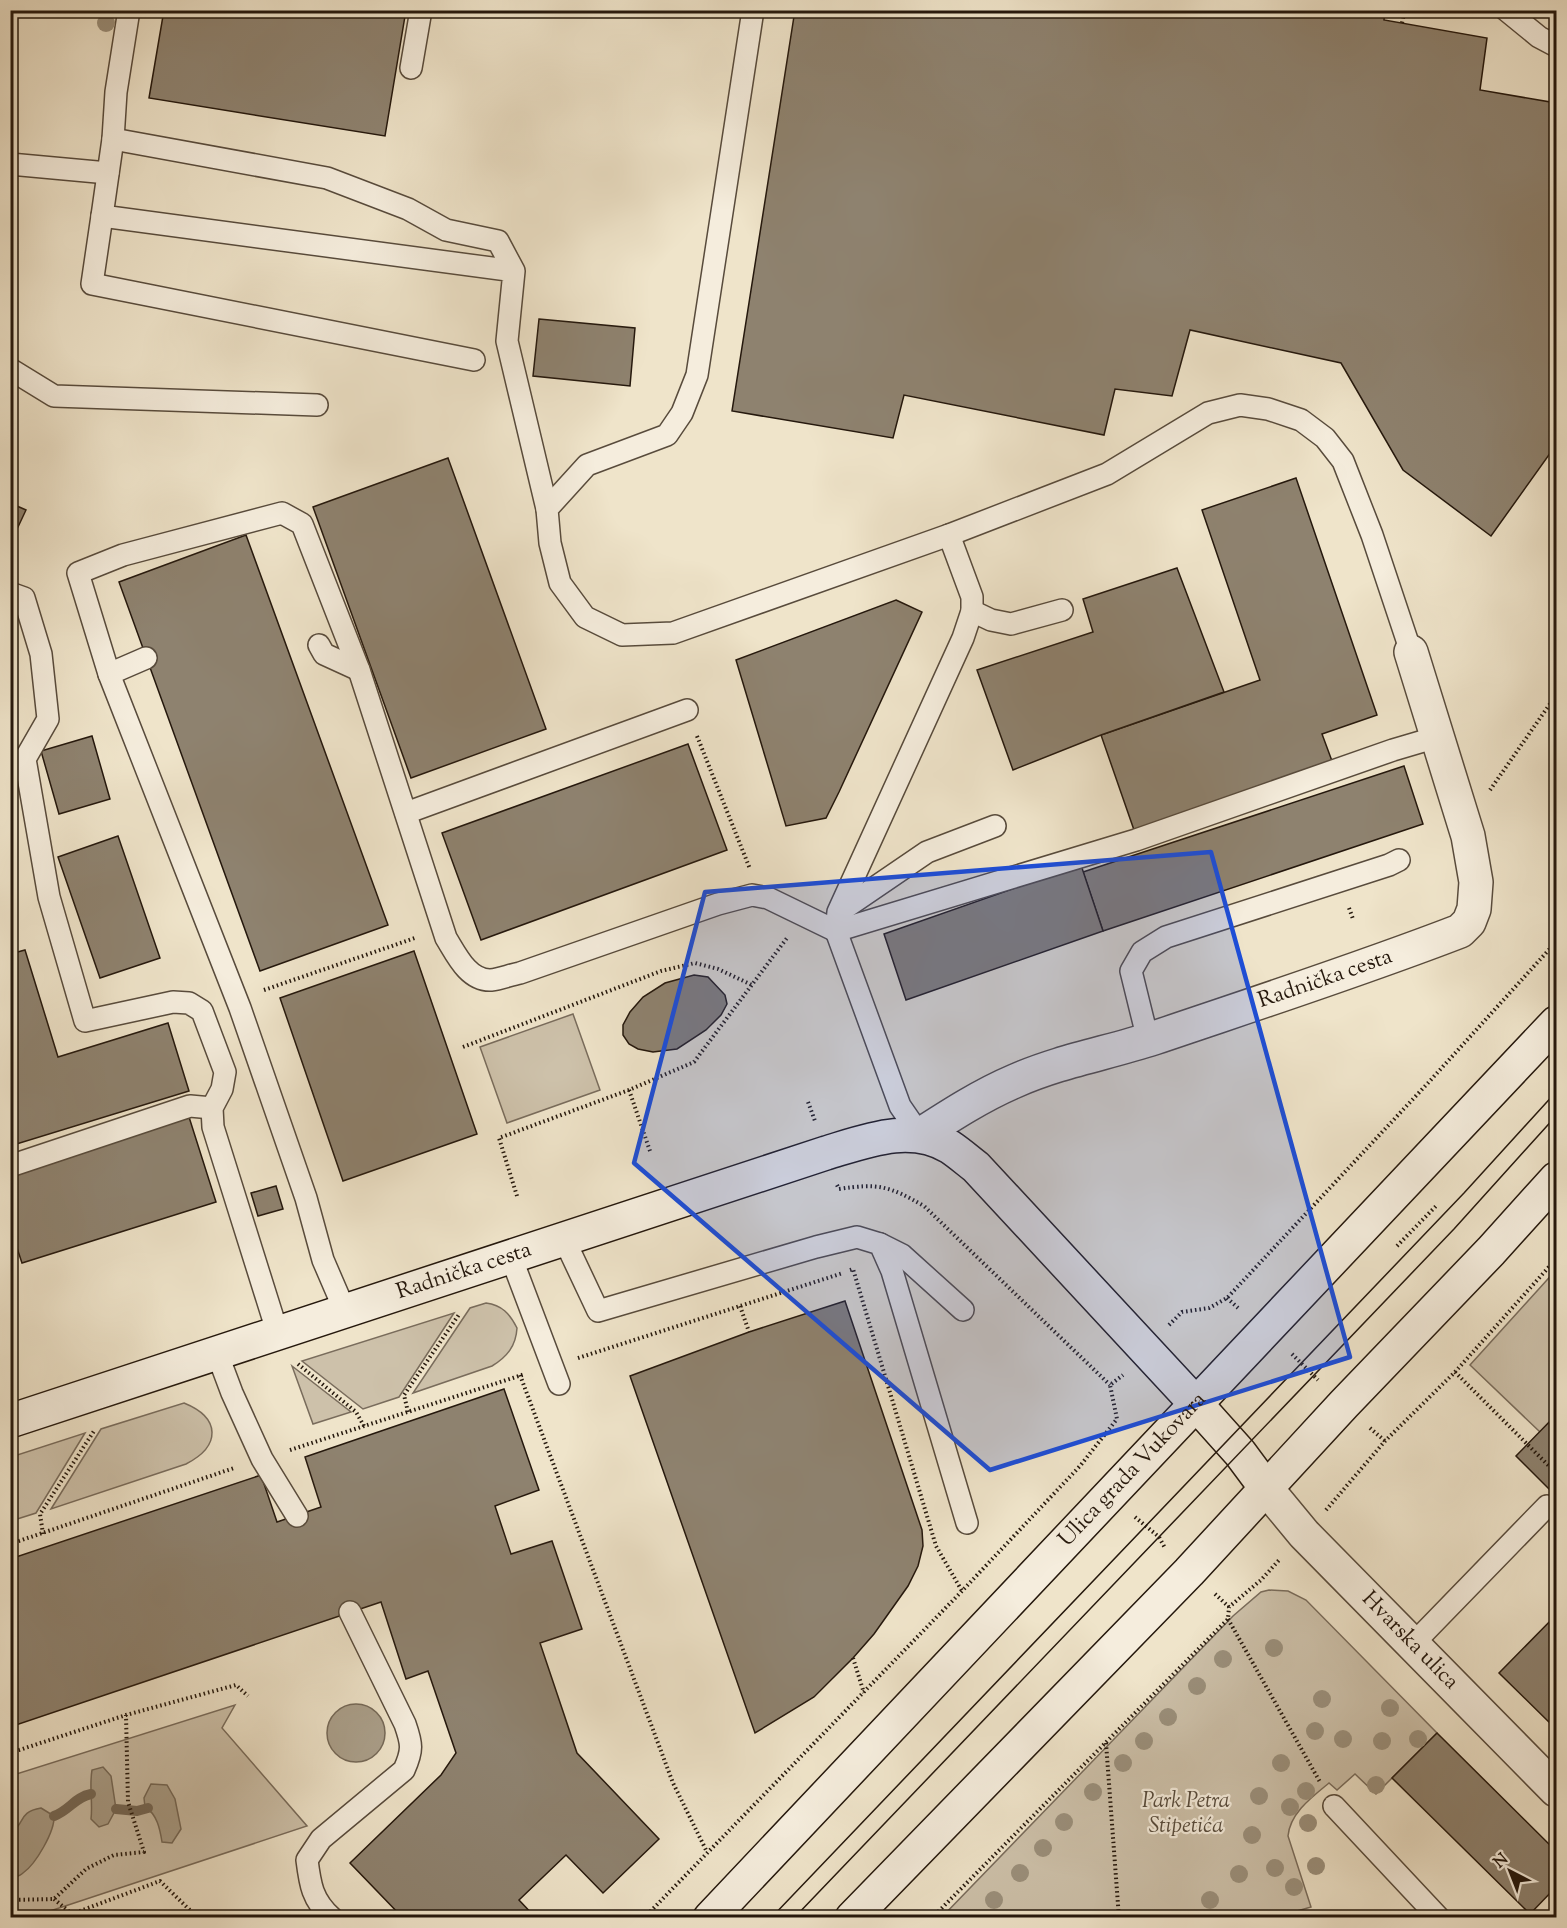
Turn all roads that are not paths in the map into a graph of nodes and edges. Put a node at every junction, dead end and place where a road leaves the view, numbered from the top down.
1 (129, 10) edge
2 (421, 10) edge
3 (753, 10) edge
4 (1506, 10) edge
5 (1557, 46) edge
6 (411, 68) dead end
7 (113, 139) junction
8 (10, 164) edge
9 (108, 173) junction
10 (102, 216) junction
11 (514, 271) junction
12 (474, 360) dead end
13 (10, 369) edge
14 (317, 405) dead end
15 (547, 509) junction
16 (949, 535) junction
17 (10, 593) edge
18 (1062, 610) dead end
19 (972, 611) junction
20 (319, 645) dead end
21 (1411, 652) joint
22 (146, 658) dead end
23 (359, 670) junction
24 (109, 674) junction
25 (687, 710) road end
26 (1437, 737) junction
27 (25, 759) junction
28 (10, 778) edge
29 (406, 813) junction
30 (994, 826) dead end
31 (1399, 860) dead end
32 (837, 921) junction
33 (1557, 1023) edge
34 (1148, 1040) junction
35 (212, 1108) junction
36 (920, 1135) junction
37 (10, 1166) edge
38 (1557, 1179) edge
39 (564, 1239) junction
40 (880, 1244) junction
41 (511, 1257) junction
42 (345, 1311) junction
43 (963, 1311) dead end
44 (278, 1334) junction
45 (217, 1353) junction
46 (556, 1375) road end
47 (1197, 1405) junction
48 (10, 1421) edge
49 (1266, 1488) junction
50 (1547, 1506) dead end
51 (297, 1516) dead end
52 (967, 1523) dead end
53 (350, 1612) dead end
54 (1413, 1644) junction
55 (1557, 1790) edge
56 (1334, 1806) road end
57 (332, 1917) edge
58 (710, 1917) edge
59 (852, 1917) edge
60 (1438, 1917) edge

1 - 7 lane
2 - 6 lane
3 - 15 lane
4 - 5 lane
7 - 9 lane
7 - 11 lane
8 - 9 lane
9 - 10 lane
10 - 11 lane
10 - 12 lane
11 - 15 lane
13 - 14 lane
15 - 16 lane
16 - 19 lane
16 - 21 lane
17 - 27 lane
18 - 19 lane
19 - 32 lane
20 - 23 lane
21 - 26 street, Radnička cesta
22 - 24 lane
23 - 24 lane
23 - 29 lane
24 - 42 lane
25 - 29 lane
26 - 32 lane
26 - 34 street, Radnička cesta
27 - 28 lane
27 - 35 lane
29 - 32 lane
30 - 32 lane
31 - 34 lane
32 - 36 lane
33 - 47 street, Ulica grada Vukovara
34 - 36 street, Radnička cesta
35 - 37 lane
35 - 44 lane
36 - 39 street, Radnička cesta
36 - 47 street, Radnička cesta
38 - 49 street
39 - 40 lane
39 - 41 street, Radnička cesta
40 - 43 lane
40 - 52 lane
41 - 42 street, Radnička cesta
41 - 46 lane
42 - 44 street, Radnička cesta
44 - 45 street, Radnička cesta
45 - 48 street, Radnička cesta
45 - 51 lane
47 - 49 street, Radnička cesta
47 - 58 street, Ulica grada Vukovara
49 - 54 street, Hvarska ulica
49 - 59 street
50 - 54 lane
53 - 57 lane
54 - 55 street, Hvarska ulica
56 - 60 lane

